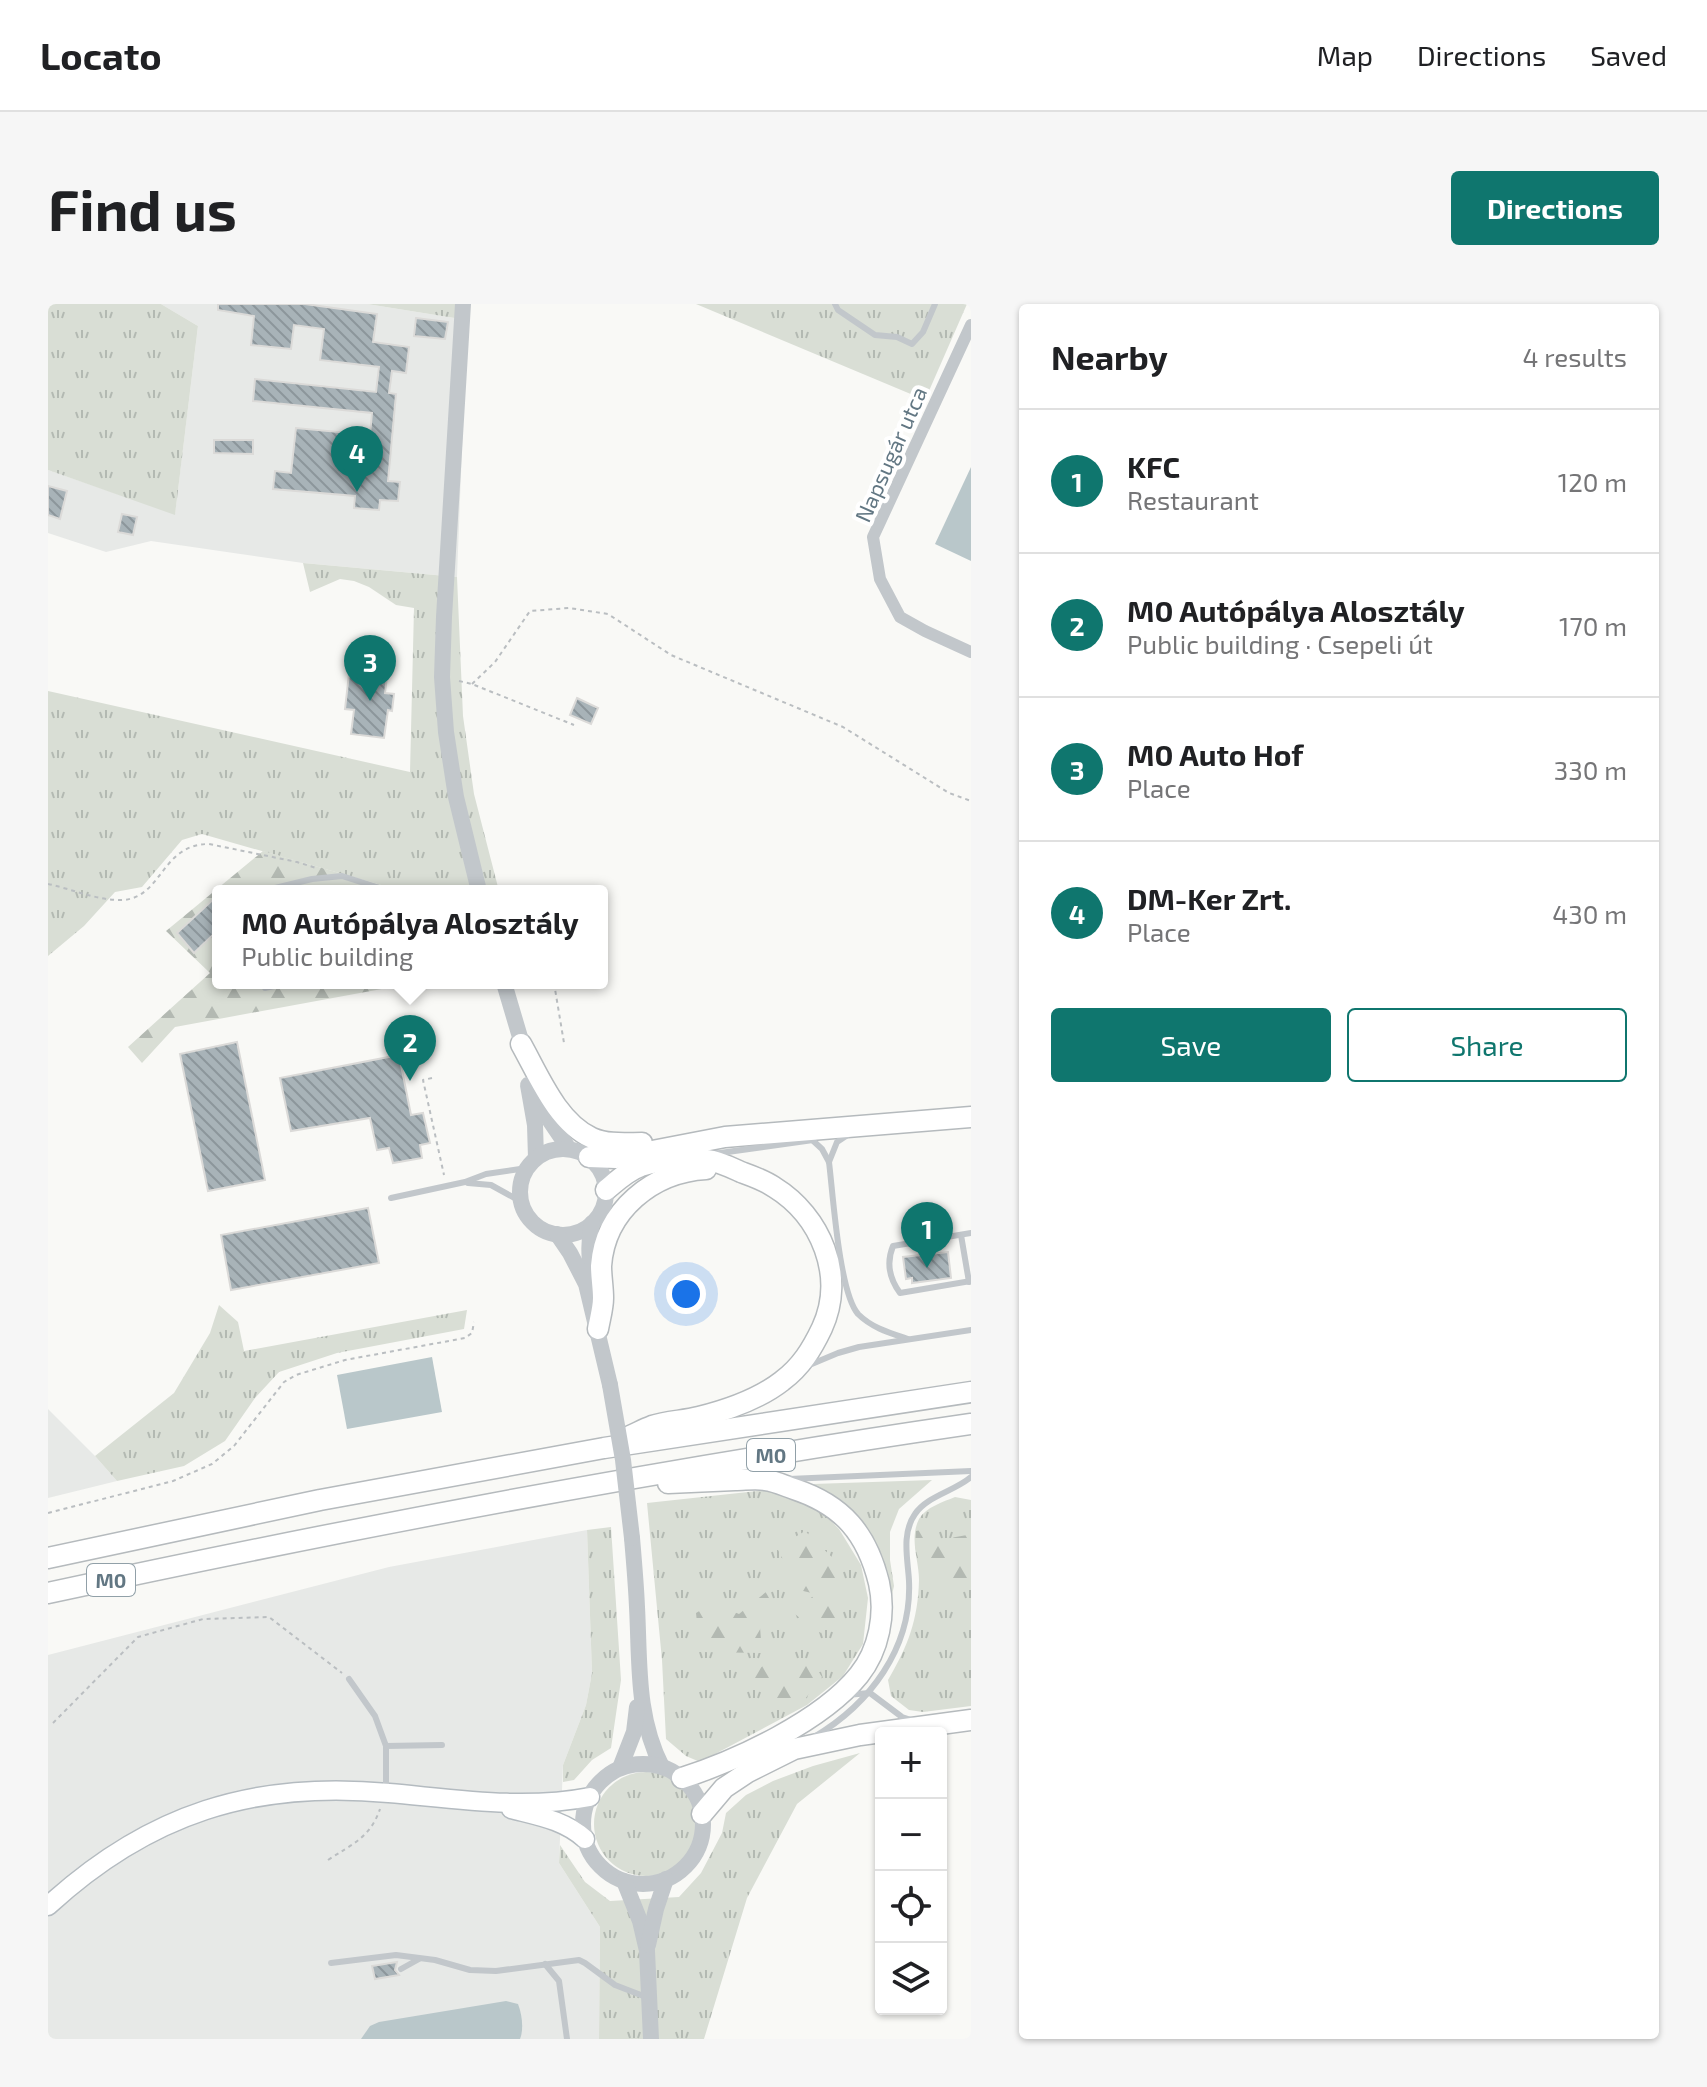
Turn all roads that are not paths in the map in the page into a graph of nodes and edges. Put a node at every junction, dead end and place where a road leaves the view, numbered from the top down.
1 (463, 304) edge
2 (835, 304) edge
3 (935, 304) edge
4 (971, 325) edge
5 (971, 652) edge
6 (477, 884) edge
7 (288, 885) edge
8 (370, 885) edge
9 (506, 989) edge
10 (521, 1044) junction
11 (971, 1117) edge
12 (920, 1121) junction
13 (787, 1131) junction
14 (851, 1133) junction
15 (814, 1140) junction
16 (569, 1149) junction
17 (688, 1151) junction
18 (589, 1157) junction
19 (829, 1162) junction
20 (531, 1163) junction
21 (737, 1170) junction
22 (465, 1182) junction
23 (606, 1190) junction
24 (391, 1198) dead end
25 (520, 1201) junction
26 (592, 1223) junction
27 (971, 1233) edge
28 (557, 1234) junction
29 (961, 1235) junction
30 (970, 1282) edge
31 (598, 1329) junction
32 (971, 1330) edge
33 (908, 1339) junction
34 (793, 1372) junction
35 (971, 1392) edge
36 (971, 1424) edge
37 (604, 1448) junction
38 (971, 1471) edge
39 (971, 1477) edge
40 (766, 1480) junction
41 (572, 1488) junction
42 (48, 1558) edge
43 (48, 1593) edge
44 (349, 1679) road end
45 (639, 1685) junction
46 (870, 1693) junction
47 (841, 1694) junction
48 (971, 1720) edge
49 (929, 1725) junction
50 (442, 1745) dead end
51 (386, 1746) junction
52 (794, 1749) junction
53 (662, 1767) junction
54 (620, 1768) junction
55 (682, 1778) junction
56 (385, 1793) junction
57 (590, 1797) junction
58 (485, 1803) junction
59 (702, 1814) junction
60 (585, 1839) junction
61 (666, 1879) junction
62 (624, 1881) junction
63 (48, 1906) edge
64 (647, 1951) junction
65 (420, 1959) junction
66 (331, 1963) dead end
67 (545, 1964) junction
68 (401, 1969) dead end
69 (649, 1998) junction
70 (567, 2039) edge
71 (651, 2039) edge

1 - 6 street
2 - 3 lane
4 - 5 street, Napsugár utca
7 - 8 lane
9 - 10 street
10 - 16 street
10 - 17 highway
10 - 20 street
11 - 12 highway
12 - 13 highway
12 - 14 lane
13 - 15 lane
13 - 17 highway
14 - 15 lane
14 - 19 lane
15 - 17 lane
15 - 19 lane
16 - 18 street
16 - 20 street
17 - 18 highway
17 - 21 highway
17 - 23 highway
18 - 23 street
19 - 33 lane
20 - 22 lane
20 - 25 street
21 - 31 highway
21 - 34 highway
22 - 24 lane
22 - 25 lane
23 - 26 street
25 - 28 street
26 - 28 street
26 - 31 street
27 - 29 lane
28 - 31 street
29 - 30 lane
29 - 30 lane
31 - 45 street, bridge
32 - 33 lane
33 - 34 lane
34 - 37 highway
35 - 37 highway, M0
36 - 41 highway, M0
37 - 42 highway, M0
38 - 40 lane
39 - 46 lane
40 - 41 highway
40 - 47 highway
41 - 43 highway, M0
44 - 51 lane
45 - 53 street
45 - 54 street
46 - 47 lane
46 - 49 lane
46 - 52 lane
47 - 55 highway
48 - 49 highway
49 - 52 highway
50 - 51 lane
51 - 56 lane
52 - 59 highway
53 - 54 street
53 - 55 street
54 - 57 street
55 - 59 street
56 - 58 main road
56 - 63 main road
57 - 58 main road
57 - 60 street
58 - 60 main road
59 - 61 street
60 - 62 street
61 - 62 street
61 - 64 street
62 - 64 street
64 - 69 street
65 - 66 lane
65 - 67 lane
65 - 68 lane
67 - 69 lane
67 - 70 lane
69 - 71 street

